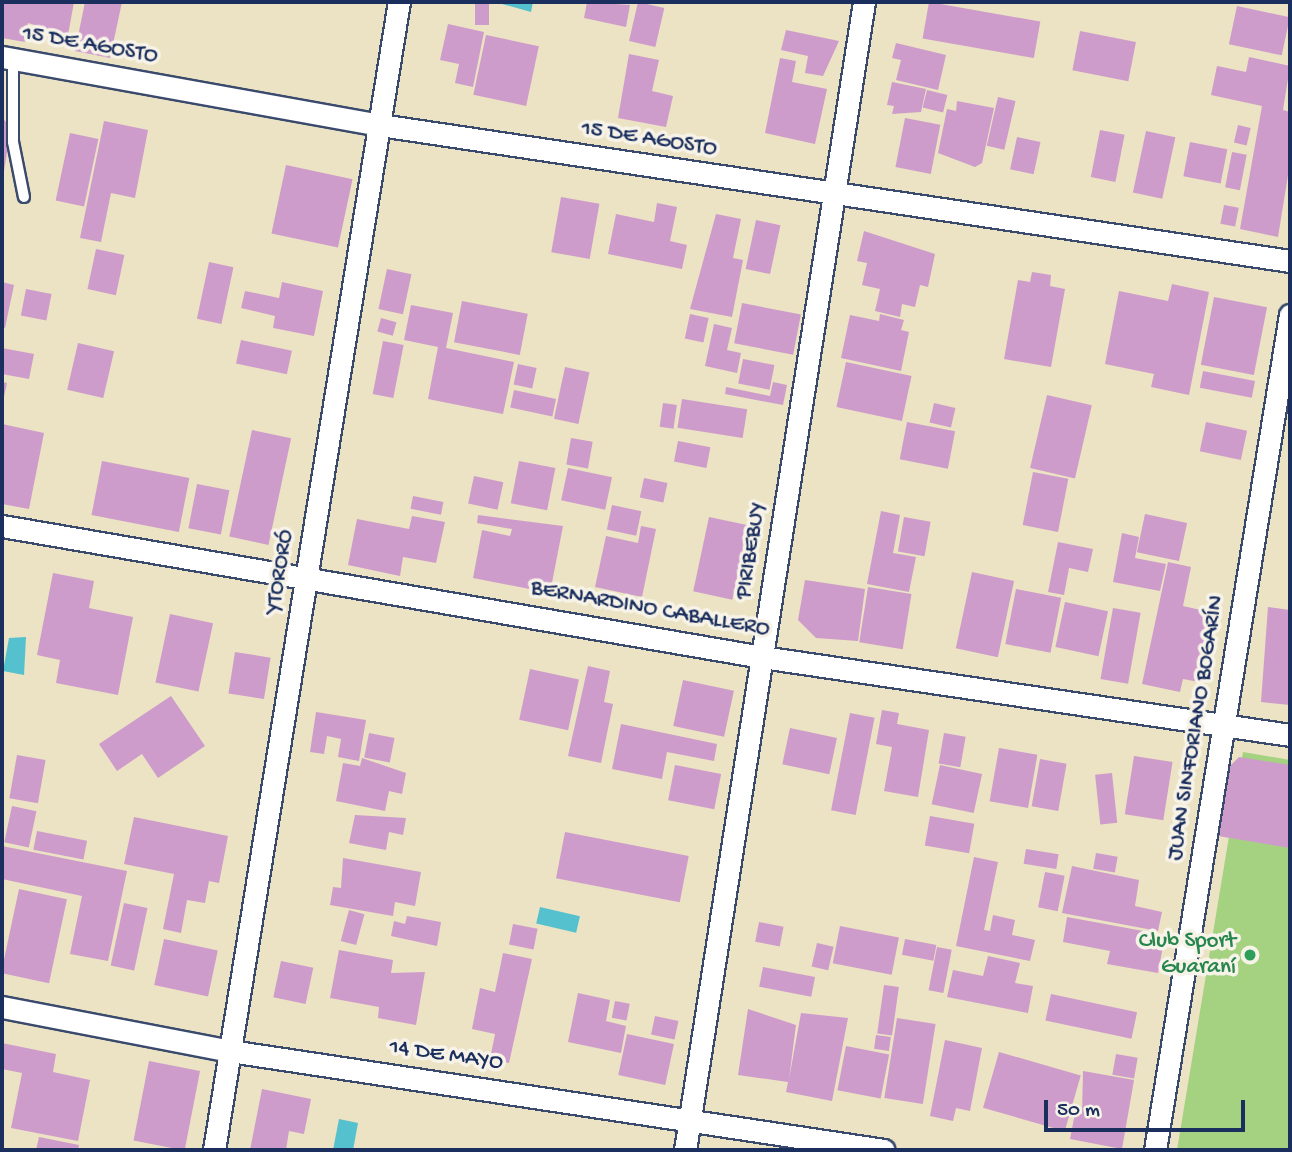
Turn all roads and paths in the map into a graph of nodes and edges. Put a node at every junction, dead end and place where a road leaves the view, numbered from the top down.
1 (399, 2) edge
2 (864, 2) edge
3 (8, 58) edge
4 (380, 125) junction
5 (834, 194) junction
6 (24, 197) dead end
7 (1290, 261) edge
8 (1290, 315) edge
9 (2, 526) edge
10 (307, 577) junction
11 (762, 657) junction
12 (1224, 724) junction
13 (1290, 735) edge
14 (2, 1007) edge
15 (230, 1051) junction
16 (690, 1119) junction
17 (214, 1150) edge
18 (685, 1150) edge
19 (884, 1150) edge
20 (1155, 1150) edge

1 - 4 street, YTORORÓ
2 - 5 street, PIRIBEBUY
3 - 4 street, 15 DE AGOSTO
3 - 6 lane
4 - 5 street, 15 DE AGOSTO
4 - 10 street, YTORORÓ
5 - 7 street, 15 DE AGOSTO
5 - 11 street, PIRIBEBUY
8 - 12 street, JUAN SINFORIANO BOGARÍN
9 - 10 street, BERNARDINO CABALLERO
10 - 11 street, BERNARDINO CABALLERO
10 - 15 street, YTORORÓ
11 - 12 street, BERNARDINO CABALLERO
11 - 16 street, PIRIBEBUY
12 - 13 street, BERNARDINO CABALLERO
12 - 20 street, JUAN SINFORIANO BOGARÍN
14 - 15 street, 14 DE MAYO
15 - 16 street, 14 DE MAYO
15 - 17 street, YTORORÓ
16 - 18 street, PIRIBEBUY
16 - 19 street, 14 DE MAYO

